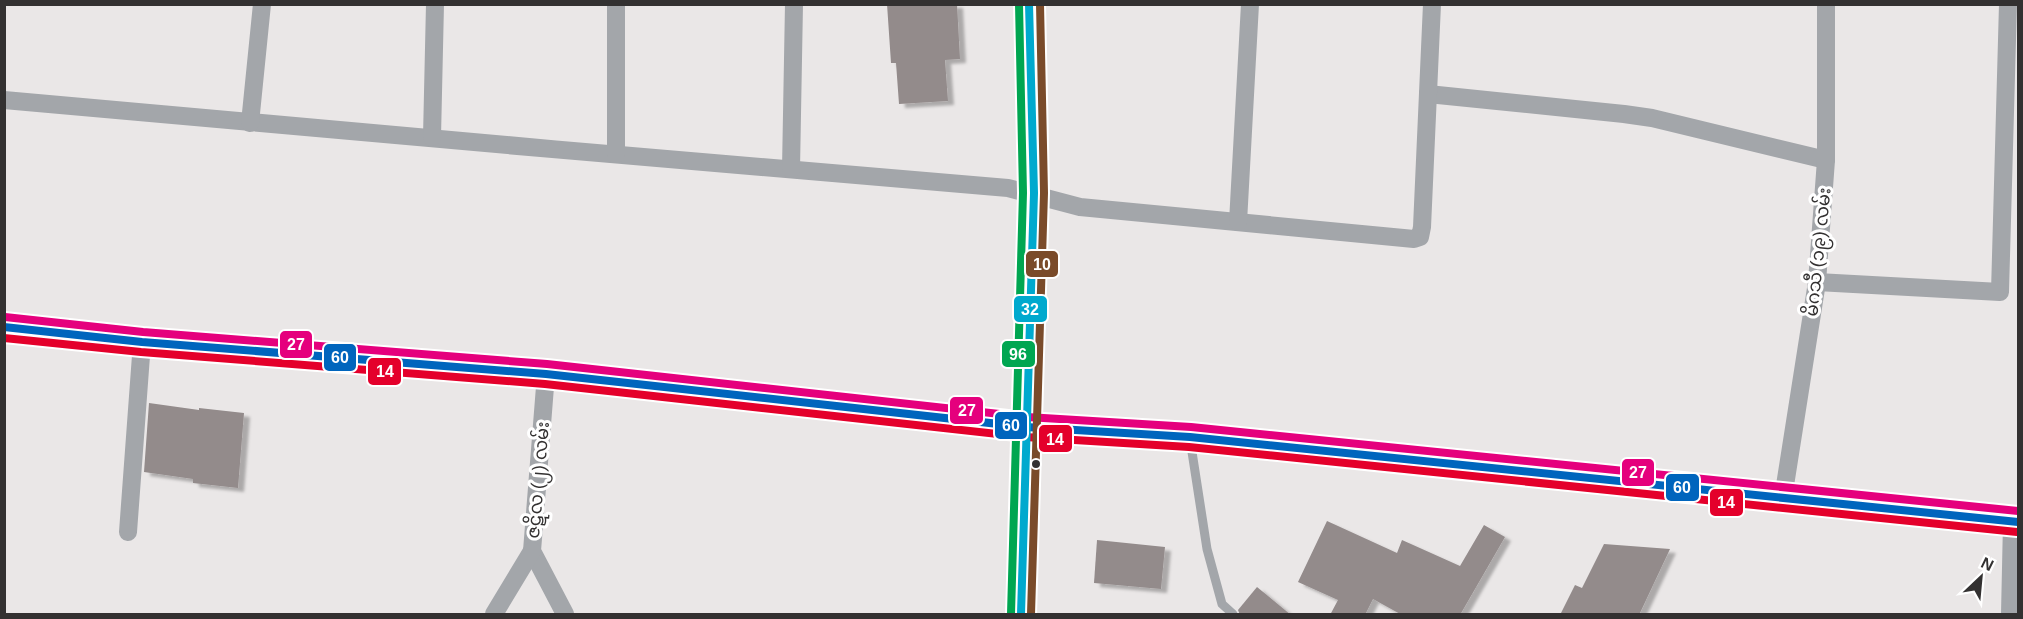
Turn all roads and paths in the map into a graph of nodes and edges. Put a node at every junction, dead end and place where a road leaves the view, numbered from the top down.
1 (262, 4) edge
2 (435, 4) edge
3 (616, 4) edge
4 (794, 4) edge
5 (1029, 4) edge
6 (1250, 4) edge
7 (1432, 4) edge
8 (1826, 4) edge
9 (2006, 8) edge
10 (1428, 94) junction
11 (4, 100) edge
12 (250, 123) junction
13 (432, 137) junction
14 (616, 154) junction
15 (1826, 160) junction
16 (791, 169) junction
17 (1034, 193) junction
18 (1238, 222) junction
19 (1817, 282) junction
20 (4, 327) edge
21 (142, 342) junction
22 (546, 374) junction
23 (1026, 427) junction
24 (1190, 437) junction
25 (1784, 498) junction
26 (2015, 522) edge
27 (128, 532) dead end
28 (532, 552) junction
29 (494, 615) edge
30 (565, 615) edge
31 (1021, 615) edge
32 (1233, 615) edge
33 (2010, 615) edge

1 - 12 street
2 - 13 street
3 - 14 street
4 - 16 street
5 - 17 main road
6 - 18 street
7 - 10 street
8 - 15 street, မိဂသီ (၁၉) လမ်း
9 - 19 street
10 - 15 street
10 - 18 street
11 - 12 street
12 - 13 street
13 - 14 street
14 - 16 street
15 - 19 street, မိဂသီ (၁၉) လမ်း
16 - 17 street
17 - 18 street
17 - 23 main road
19 - 25 street, မိဂသီ (၁၉) လမ်း
20 - 21 main road
21 - 22 main road
21 - 27 street
22 - 23 main road
22 - 28 street, ဇဋိလ (၂) လမ်း
23 - 24 main road
23 - 31 main road
24 - 25 main road
24 - 32 lane
25 - 26 main road
26 - 33 street
28 - 29 street
28 - 30 street, ဇဋိလ (၂) လမ်း

